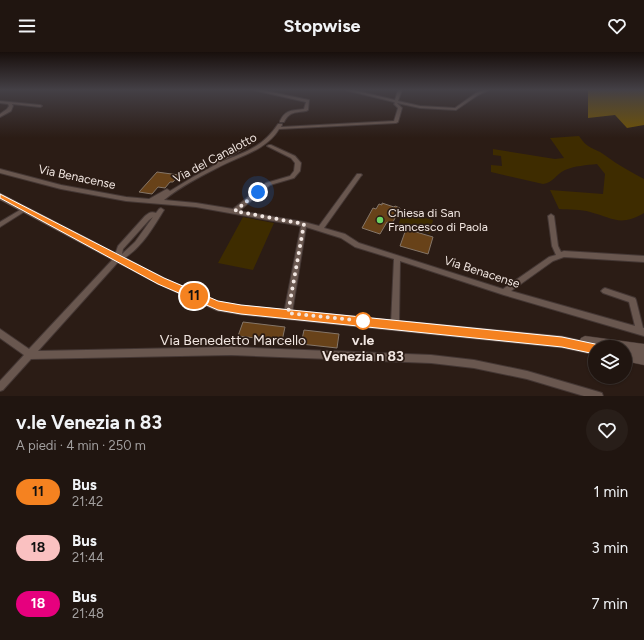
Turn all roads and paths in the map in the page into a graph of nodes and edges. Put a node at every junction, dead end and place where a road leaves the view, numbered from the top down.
1 (10, 106) edge
2 (307, 106) edge
3 (397, 106) edge
4 (415, 106) edge
5 (460, 106) edge
6 (0, 116) edge
7 (280, 125) junction
8 (254, 141) dead end
9 (269, 146) dead end
10 (0, 171) edge
11 (359, 175) dead end
12 (0, 196) edge
13 (150, 201) junction
14 (159, 202) junction
15 (25, 209) junction
16 (235, 211) junction
17 (551, 216) dead end
18 (304, 224) junction
19 (0, 226) edge
20 (321, 228) junction
21 (559, 256) junction
22 (117, 258) junction
23 (397, 258) junction
24 (644, 260) edge
25 (605, 291) dead end
26 (504, 292) junction
27 (288, 313) junction
28 (395, 324) junction
29 (0, 332) edge
30 (642, 332) edge
31 (562, 342) junction
32 (588, 348) edge
33 (644, 350) edge
34 (31, 355) junction
35 (632, 356) edge
36 (644, 358) edge
37 (0, 387) edge
38 (599, 396) edge

1 - 6 street
2 - 7 street, Via del Canalotto
3 - 7 street
4 - 5 street
7 - 14 street, Via del Canalotto
8 - 13 street
9 - 16 street
10 - 13 street, Via Benacense
11 - 20 street
12 - 15 street
13 - 14 street, Via Benacense
14 - 16 street, Via Benacense
15 - 19 street
15 - 22 street
16 - 18 street, Via Benacense
17 - 21 street
18 - 20 street, Via Benacense
18 - 27 street
20 - 23 street, Via Benacense
21 - 24 street
21 - 26 street
22 - 22 street
22 - 27 street
22 - 34 street
23 - 26 street, Via Benacense
23 - 28 street
25 - 30 street, Via Benacense
26 - 30 street, Via Benacense
27 - 28 street
28 - 31 street
29 - 34 street
31 - 32 street
31 - 33 street
34 - 37 street
34 - 38 street, Via Benedetto Marcello
35 - 36 street

